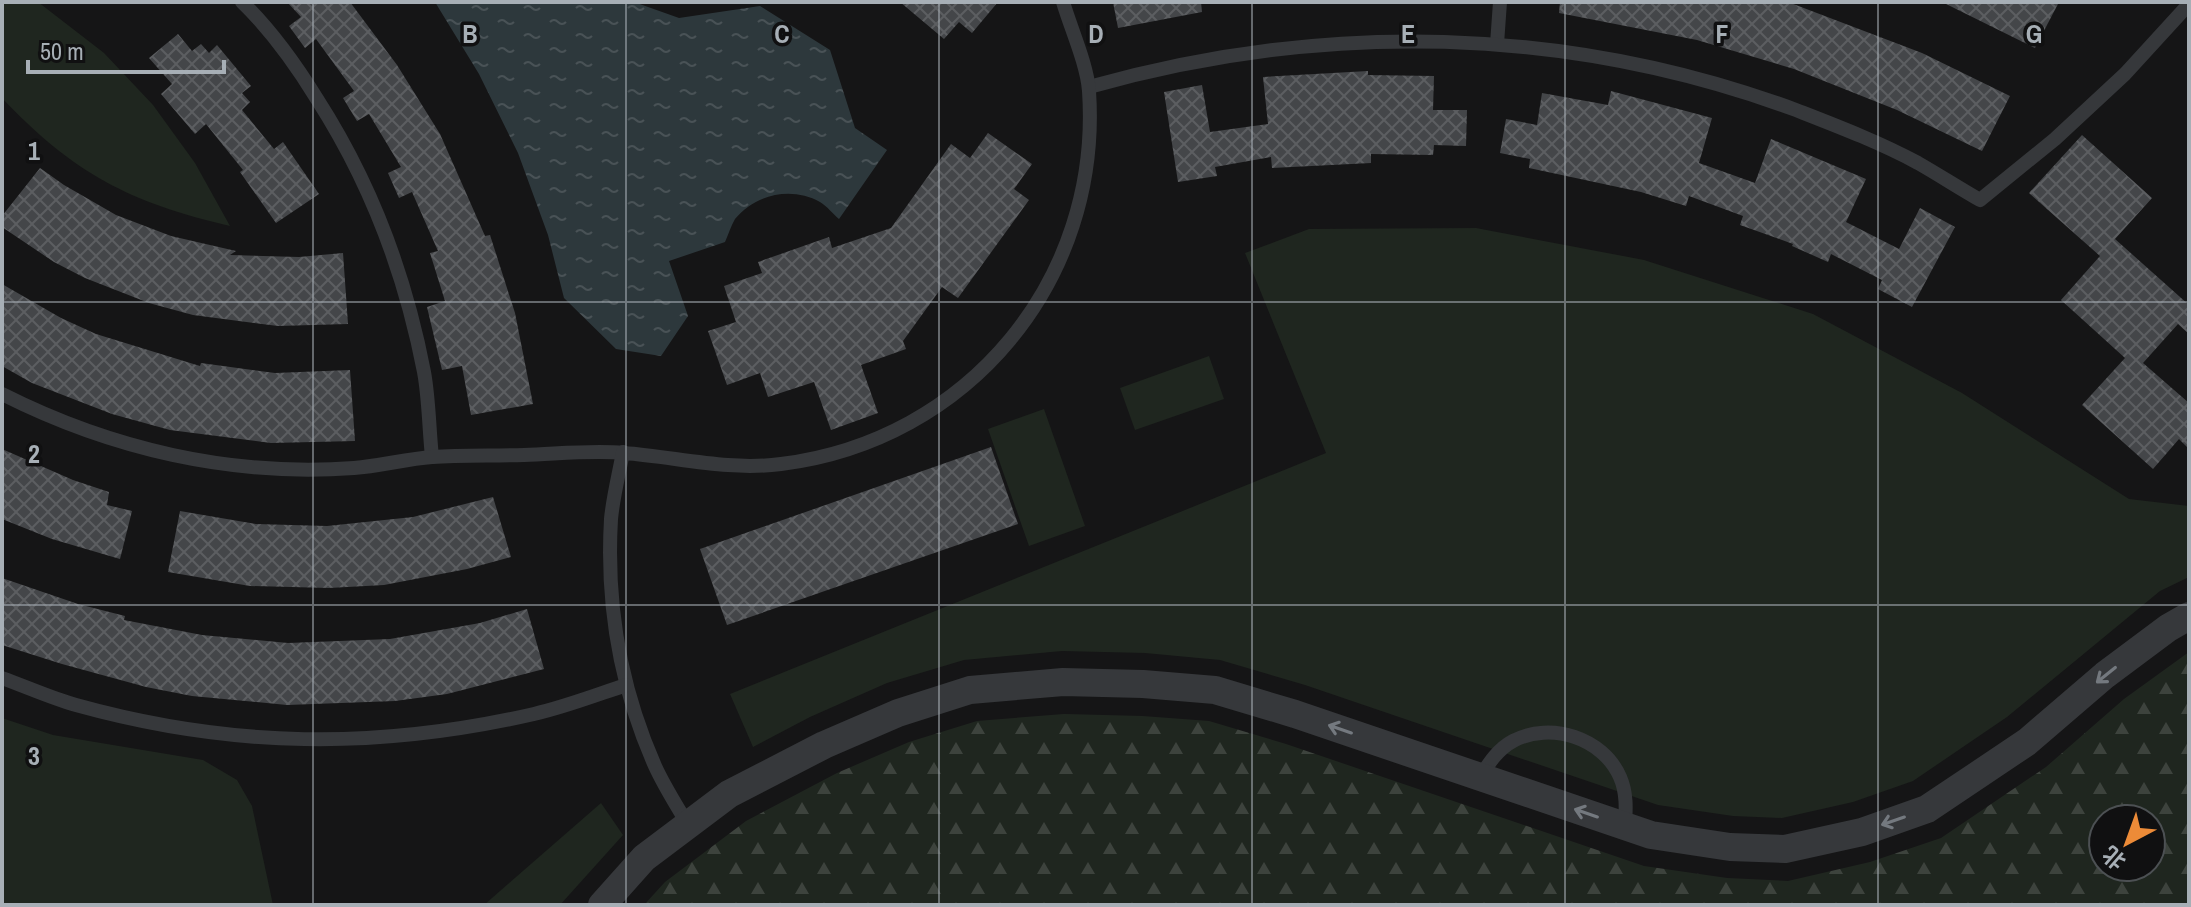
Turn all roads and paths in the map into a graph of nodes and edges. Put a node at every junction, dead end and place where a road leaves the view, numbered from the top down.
1 (242, 2) edge
2 (1063, 2) edge
3 (1500, 2) edge
4 (2189, 4) edge
5 (1497, 44) junction
6 (1089, 87) junction
7 (2, 394) edge
8 (623, 452) junction
9 (432, 457) junction
10 (2189, 616) edge
11 (2, 678) edge
12 (626, 685) junction
13 (1480, 777) junction
14 (688, 825) junction
15 (1625, 826) junction
16 (602, 905) edge

1 - 9 lane
2 - 6 lane
3 - 5 lane
4 - 5 lane
5 - 6 lane
6 - 8 lane
7 - 9 lane
8 - 9 lane
8 - 12 lane
10 -> 15 street
11 - 12 lane
12 - 14 lane
13 -> 14 street
15 -> 13 street
13 - 15 lane
14 - 16 street

